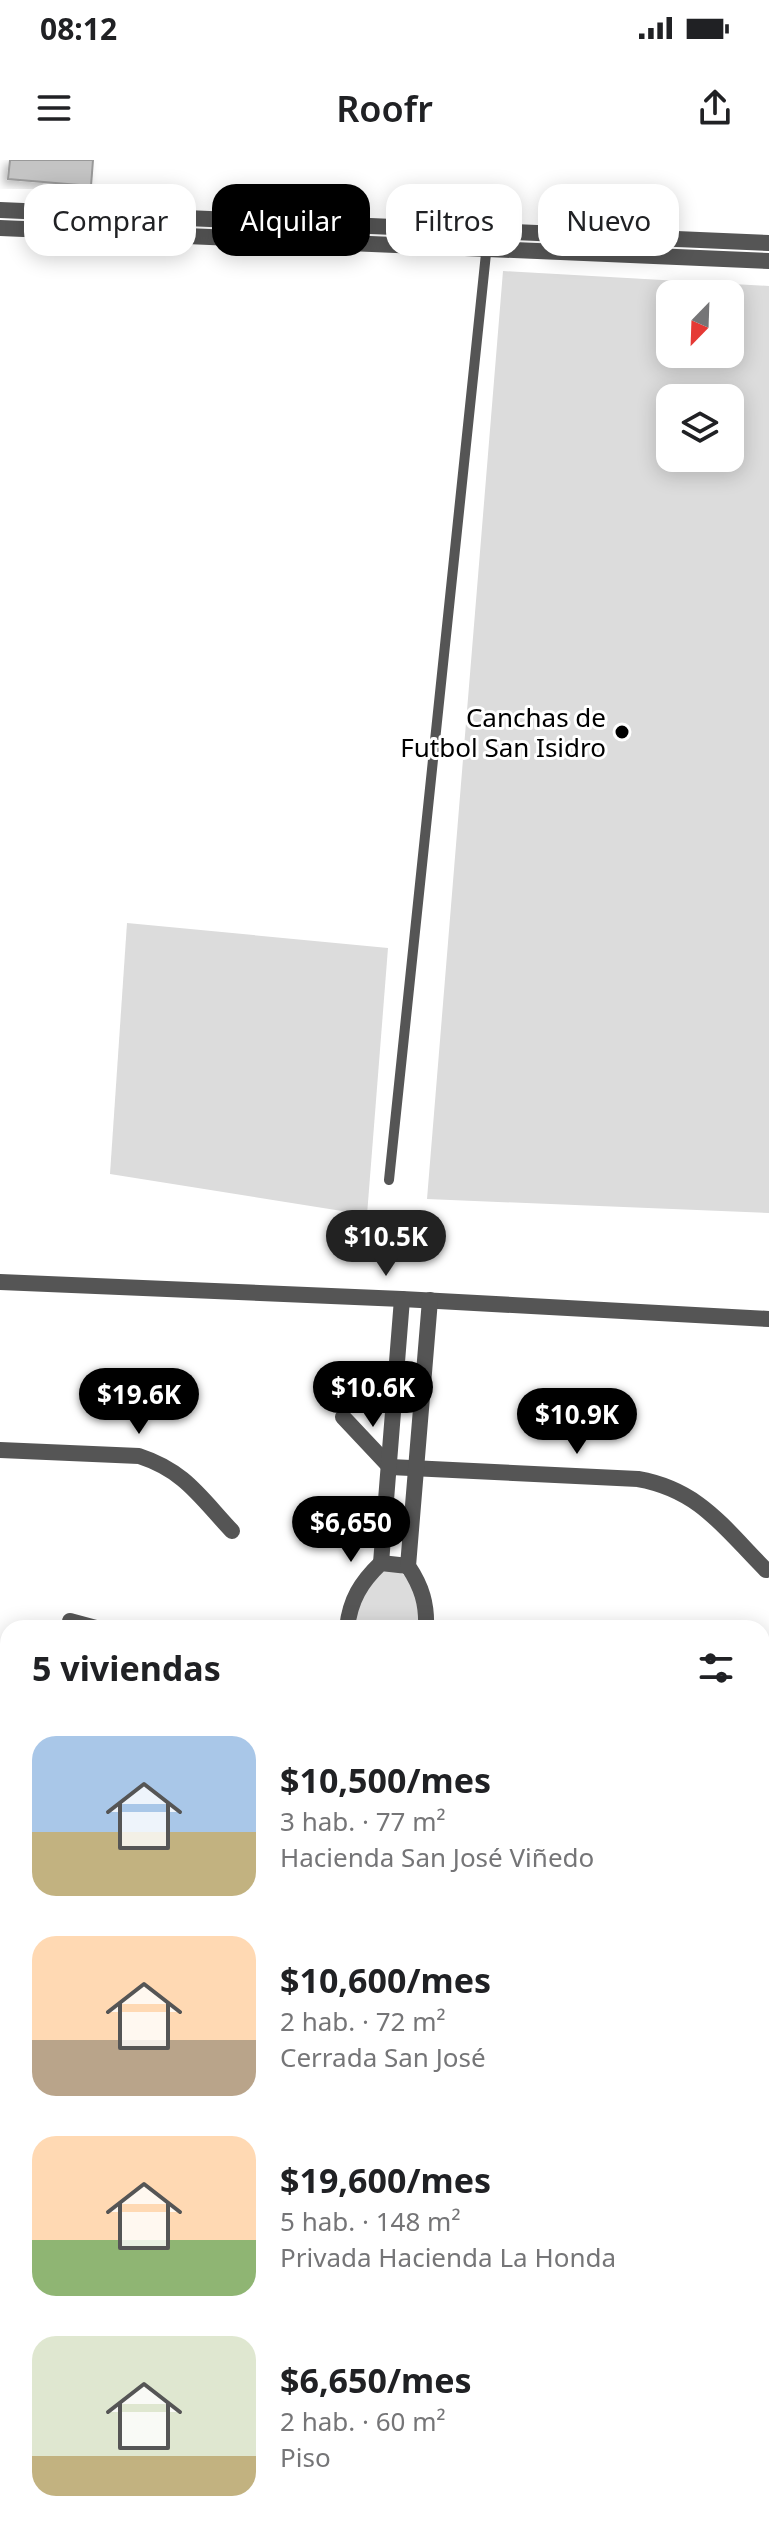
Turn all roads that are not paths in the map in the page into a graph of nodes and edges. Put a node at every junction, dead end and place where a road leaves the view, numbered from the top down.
1 (0, 210) edge
2 (24, 211) edge
3 (0, 228) edge
4 (24, 229) edge
5 (522, 232) edge
6 (736, 241) junction
7 (769, 243) edge
8 (522, 251) edge
9 (486, 256) edge
10 (736, 260) junction
11 (769, 261) edge
12 (389, 1180) dead end
13 (0, 1282) edge
14 (402, 1299) junction
15 (430, 1300) junction
16 (769, 1319) edge
17 (343, 1417) dead end
18 (0, 1450) edge
19 (390, 1467) junction
20 (416, 1468) junction
21 (232, 1531) dead end
22 (381, 1563) junction
23 (408, 1566) junction
24 (766, 1570) dead end
25 (349, 1620) edge
26 (426, 1620) edge

1 - 2 street
3 - 4 street
5 - 6 street
6 - 7 street
6 - 10 street
8 - 10 street
9 - 12 lane
10 - 11 street
13 - 14 street
14 - 15 street
14 - 19 street
15 - 16 street
15 - 20 street
17 - 19 street
18 - 21 street
19 - 20 street
19 - 22 street
20 - 23 street
20 - 24 street
22 - 23 street
22 - 25 street
23 - 26 street

